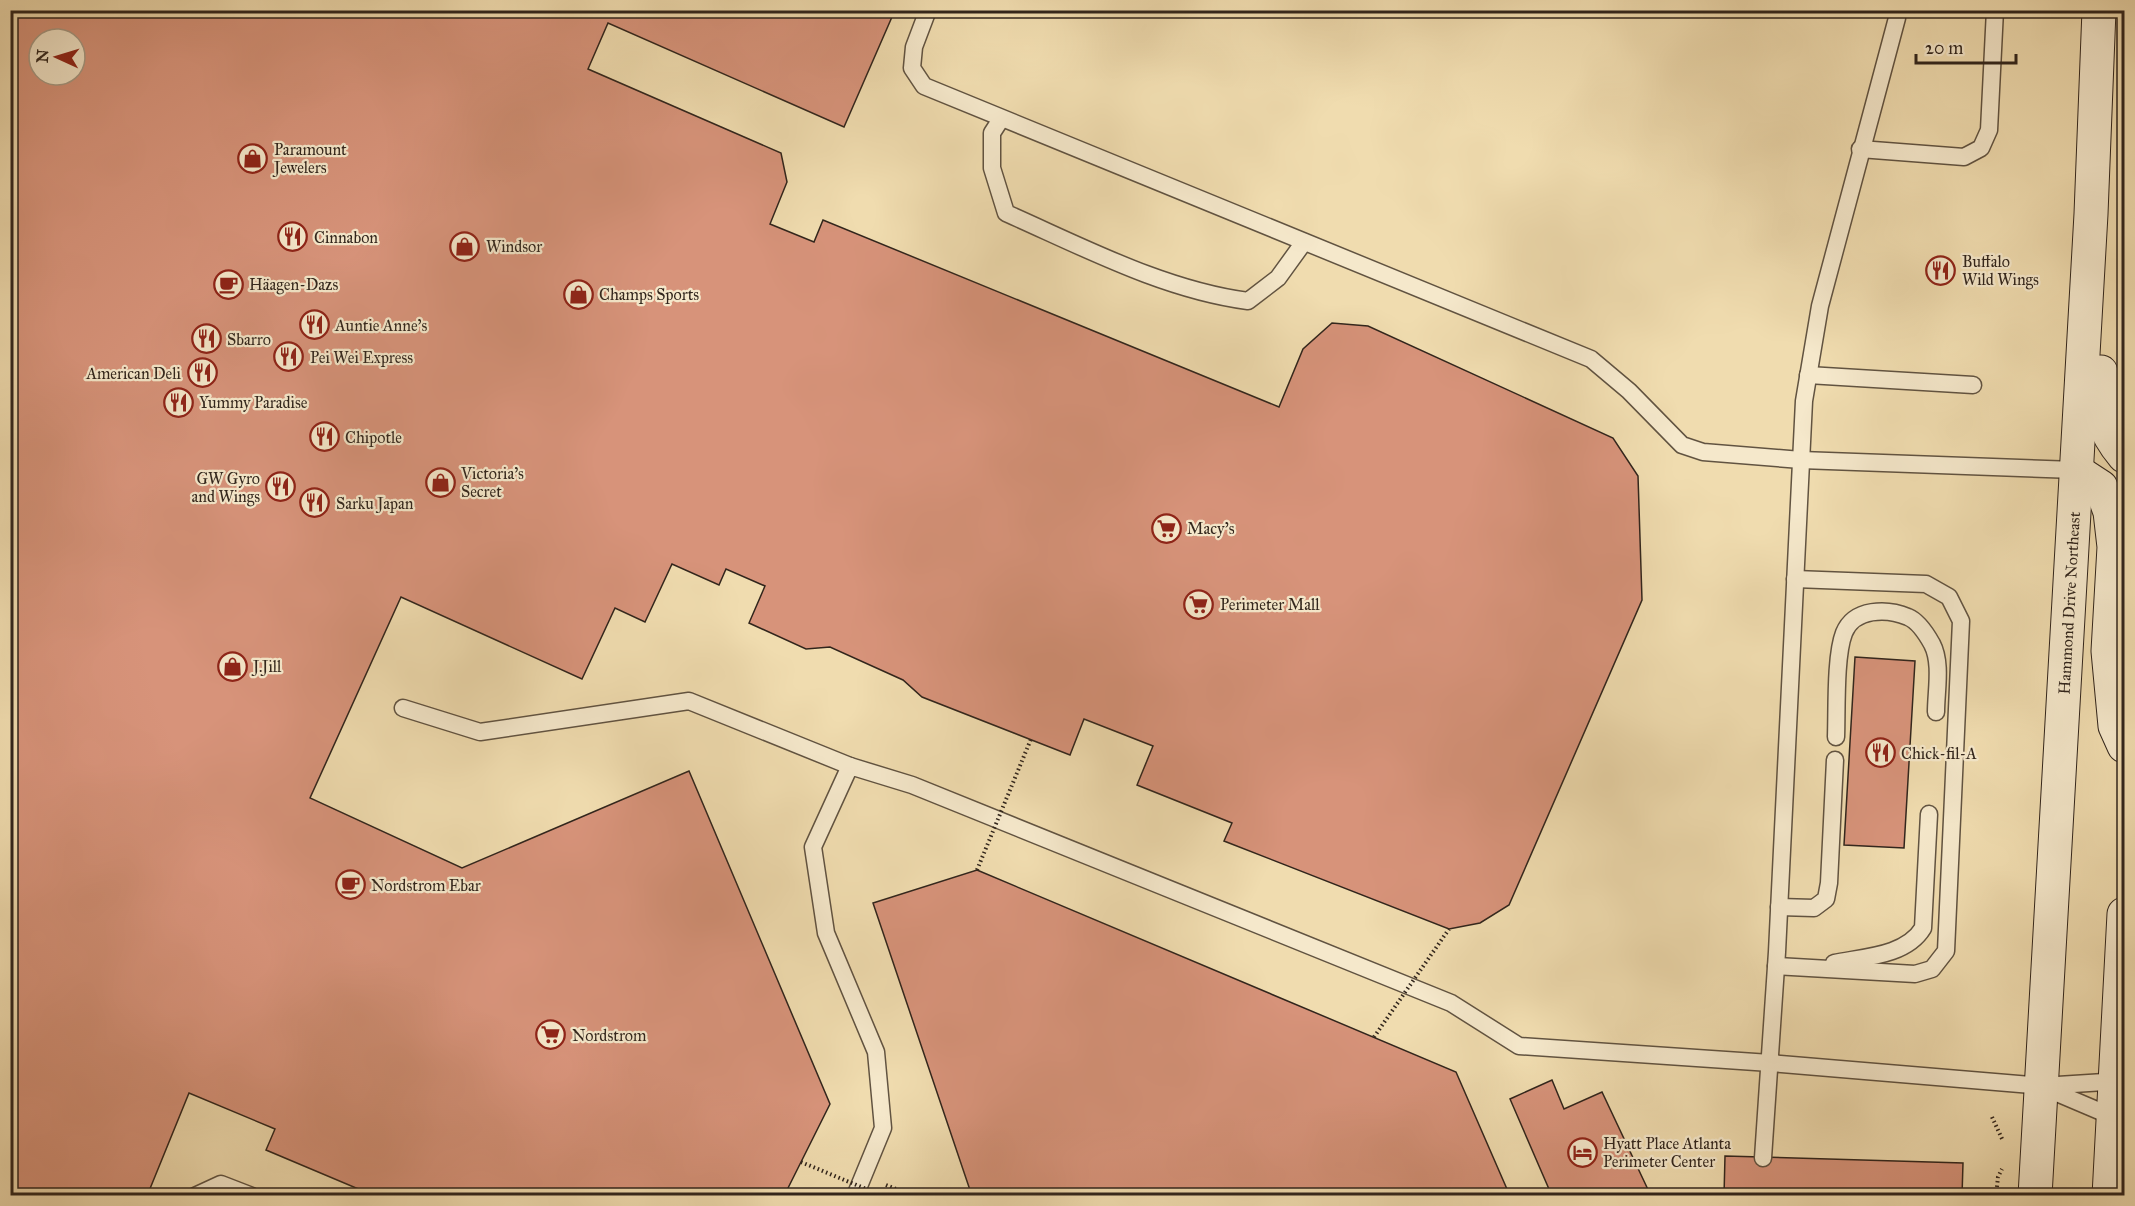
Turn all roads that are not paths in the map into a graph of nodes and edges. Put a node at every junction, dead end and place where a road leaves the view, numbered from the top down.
1 (928, 10) edge
2 (1897, 10) edge
3 (1995, 10) edge
4 (2099, 10) edge
5 (1001, 119) junction
6 (1860, 149) junction
7 (2091, 214) junction
8 (1304, 242) junction
9 (1808, 375) junction
10 (1973, 385) dead end
11 (2124, 456) edge
12 (1801, 460) junction
13 (2075, 470) junction
14 (1795, 579) junction
15 (403, 708) dead end
16 (1936, 712) dead end
17 (1836, 737) dead end
18 (2124, 746) edge
19 (1835, 760) dead end
20 (850, 766) junction
21 (1929, 814) dead end
22 (1779, 907) junction
23 (2124, 914) edge
24 (1776, 966) junction
25 (1810, 968) junction
26 (1770, 1064) junction
27 (2120, 1081) edge
28 (2042, 1086) junction
29 (2119, 1119) edge
30 (1762, 1158) dead end
31 (195, 1196) edge
32 (252, 1196) edge
33 (855, 1196) edge
34 (2035, 1196) edge
35 (2109, 1196) edge

1 - 5 lane
2 - 6 lane
3 - 6 lane
4 - 7 main road, Hammond Drive Northeast
5 - 8 lane
5 - 8 lane
6 - 9 lane
7 - 11 main road
7 - 13 main road, Hammond Drive Northeast
8 - 12 lane
9 - 10 lane
9 - 12 lane
12 - 13 lane
12 - 14 lane
13 - 18 main road
13 - 28 main road, Hammond Drive Northeast
14 - 22 lane
14 - 25 lane
15 - 20 lane
16 - 17 lane
19 - 22 lane
20 - 26 lane
20 - 33 lane
21 - 25 lane
22 - 24 lane
23 - 27 main road
24 - 25 lane
24 - 26 lane
26 - 28 lane
26 - 30 lane
27 - 28 lane
27 - 29 main road
28 - 29 lane
28 - 34 main road, Hammond Drive Northeast
29 - 35 main road
31 - 32 lane

